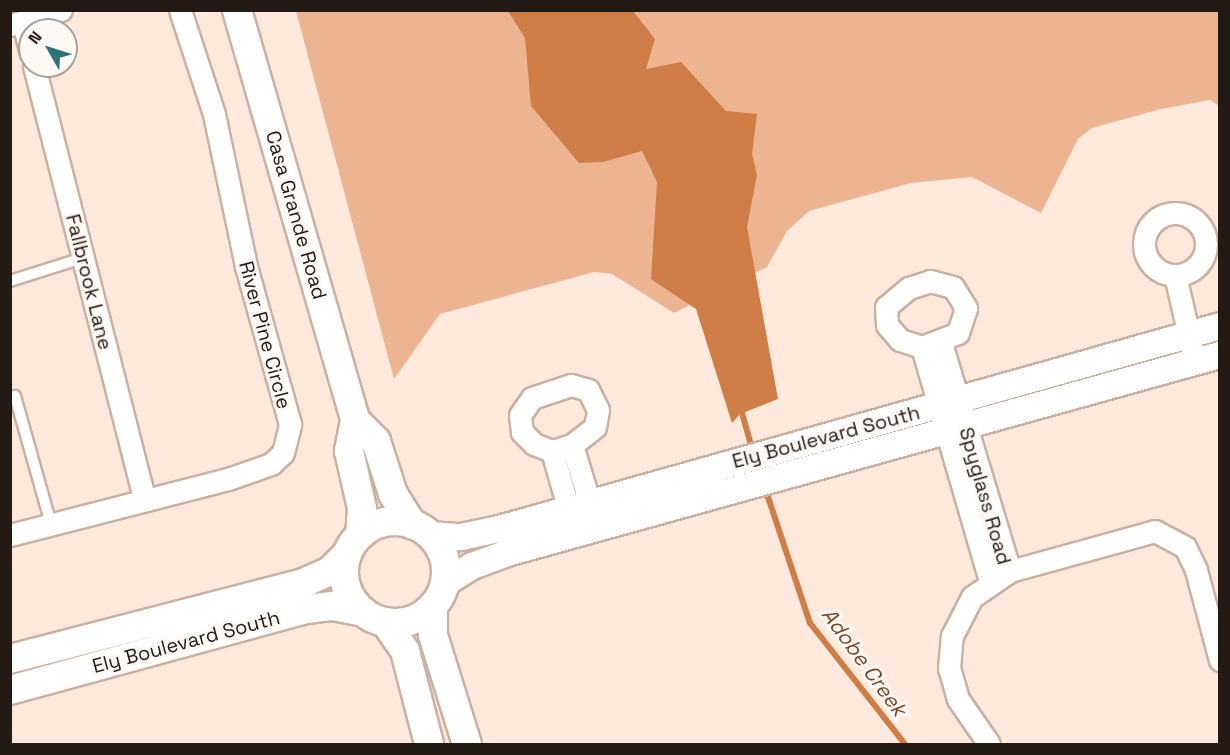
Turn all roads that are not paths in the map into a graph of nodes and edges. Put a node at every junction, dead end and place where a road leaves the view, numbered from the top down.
1 (61, 10) edge
2 (180, 10) edge
3 (237, 10) edge
4 (17, 23) edge
5 (37, 78) edge
6 (83, 258) junction
7 (1175, 275) dead end
8 (10, 281) edge
9 (1220, 326) edge
10 (1190, 334) junction
11 (932, 345) dead end
12 (1207, 359) edge
13 (15, 396) dead end
14 (948, 404) junction
15 (354, 420) junction
16 (956, 430) junction
17 (562, 448) dead end
18 (144, 498) junction
19 (579, 506) junction
20 (51, 524) junction
21 (421, 529) junction
22 (587, 532) junction
23 (10, 535) edge
24 (354, 544) junction
25 (1010, 571) junction
26 (990, 581) junction
27 (439, 594) junction
28 (374, 617) junction
29 (10, 659) edge
30 (1220, 660) edge
31 (10, 690) edge
32 (429, 744) edge
33 (467, 744) edge
34 (989, 744) edge

1 - 4 street
2 - 18 street, River Pine Circle
3 - 15 main road, Casa Grande Road
5 - 6 street, Fallbrook Lane
6 - 8 lane
6 - 18 street, Fallbrook Lane
7 - 10 street
9 - 10 street, Ely Boulevard South
10 - 12 street
10 - 14 street, Ely Boulevard South
11 - 14 street, Spyglass Road
12 - 16 street, Ely Boulevard South
13 - 20 lane
14 - 16 street, Spyglass Road
14 - 19 street, Ely Boulevard South
15 - 21 main road
15 - 24 main road, Casa Grande Road
16 - 22 street, Ely Boulevard South
16 - 25 street, Spyglass Road
16 - 26 street, Spyglass Road
17 - 19 street
18 - 20 street, River Pine Circle
19 - 21 street, Ely Boulevard South
19 - 22 street
20 - 23 street, River Pine Circle
21 - 24 main road
21 - 27 main road
22 - 27 street, Ely Boulevard South
24 - 28 main road
24 - 29 main road, Ely Boulevard South
25 - 26 street, Spyglass Road
25 - 30 street
26 - 34 street, Spyglass Road
27 - 28 main road
27 - 33 main road
28 - 31 main road, Ely Boulevard South
28 - 32 main road

